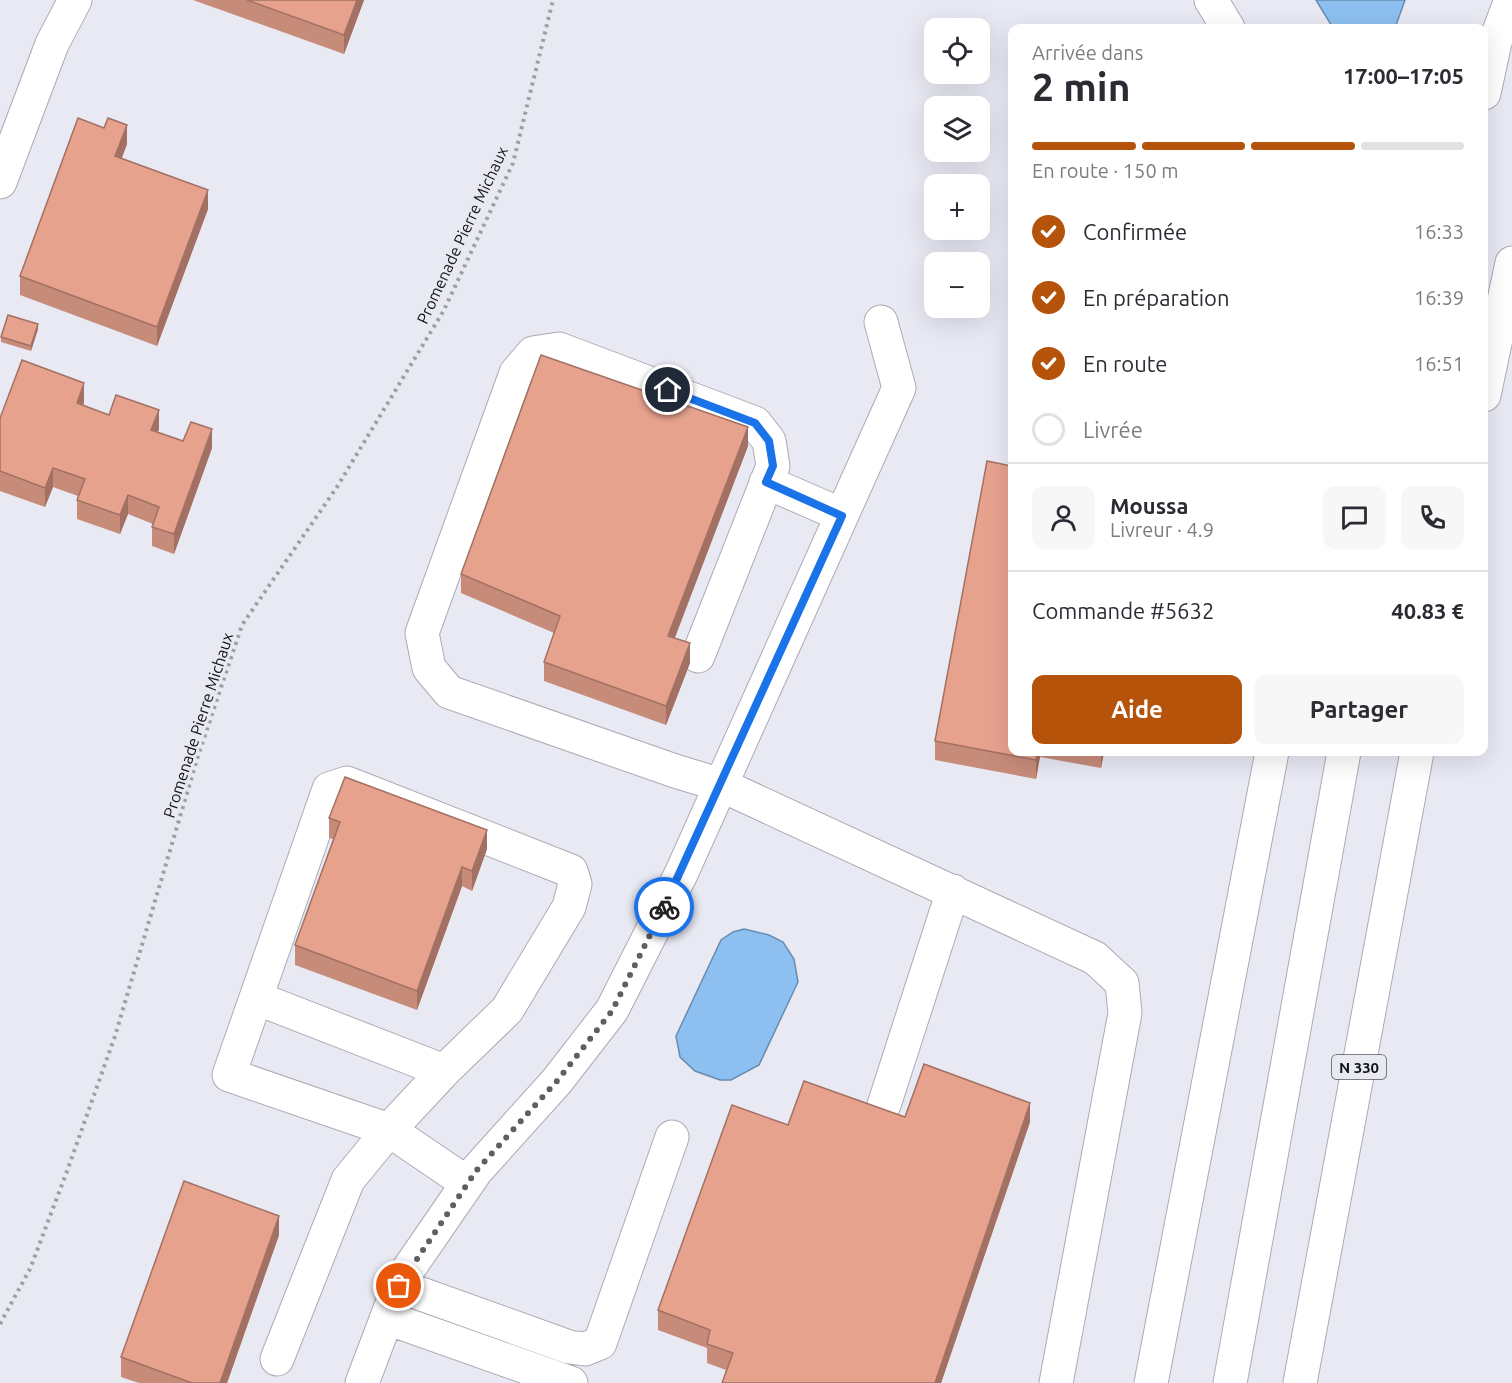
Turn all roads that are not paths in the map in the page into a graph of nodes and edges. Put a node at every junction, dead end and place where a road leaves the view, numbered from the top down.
1 (75, 0) edge
2 (1211, 0) edge
3 (1511, 0) edge
4 (1226, 24) edge
5 (1488, 76) edge
6 (0, 183) edge
7 (1512, 263) edge
8 (881, 322) dead end
9 (1488, 376) edge
10 (766, 482) junction
11 (842, 516) junction
12 (698, 656) dead end
13 (1271, 756) edge
14 (1343, 756) edge
15 (1416, 756) edge
16 (721, 785) junction
17 (953, 891) junction
18 (256, 998) junction
19 (444, 1071) junction
20 (884, 1105) dead end
21 (389, 1130) junction
22 (672, 1137) dead end
23 (467, 1184) junction
24 (399, 1286) junction
25 (387, 1318) junction
26 (277, 1359) dead end
27 (362, 1383) edge
28 (571, 1383) edge
29 (1056, 1383) edge
30 (1151, 1383) edge
31 (1230, 1383) edge
32 (1300, 1383) edge

1 - 6 main road
2 - 4 main road
3 - 5 main road
7 - 9 main road
8 - 11 main road
10 - 11 main road
10 - 12 main road
10 - 16 main road
11 - 16 main road
13 - 30 main road
14 - 31 main road
15 - 32 main road, N 330
16 - 17 main road
16 - 23 main road
17 - 20 main road
17 - 29 main road
18 - 19 main road
18 - 19 main road
18 - 21 main road
19 - 21 main road
21 - 23 main road
21 - 26 main road
22 - 24 main road
23 - 24 main road
24 - 25 main road
25 - 27 main road
25 - 28 main road

